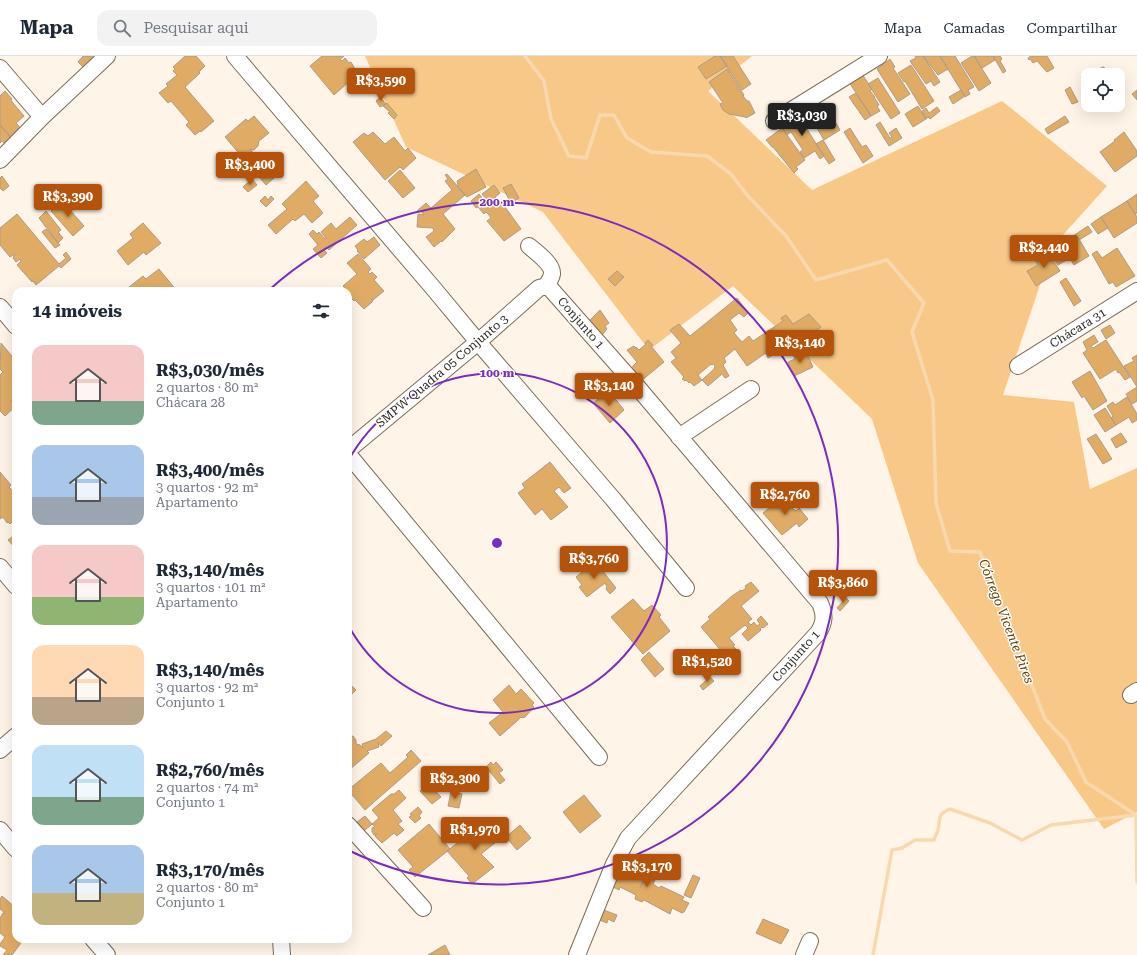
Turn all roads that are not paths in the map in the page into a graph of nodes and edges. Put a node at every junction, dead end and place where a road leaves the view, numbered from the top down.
1 (107, 56) edge
2 (235, 56) edge
3 (879, 56) edge
4 (0, 68) edge
5 (42, 117) junction
6 (774, 121) dead end
7 (0, 160) edge
8 (529, 246) dead end
9 (541, 289) junction
10 (1137, 291) edge
11 (0, 307) edge
12 (12, 321) edge
13 (478, 342) junction
14 (1018, 366) dead end
15 (751, 390) dead end
16 (679, 437) junction
17 (352, 447) edge
18 (352, 459) edge
19 (0, 567) edge
20 (12, 581) edge
21 (686, 588) dead end
22 (12, 740) edge
23 (0, 750) edge
24 (599, 757) dead end
25 (352, 829) edge
26 (0, 830) edge
27 (12, 844) edge
28 (423, 908) dead end
29 (96, 943) edge
30 (281, 943) edge
31 (107, 955) edge
32 (282, 955) edge
33 (577, 955) edge

1 - 5 street
2 - 13 street
3 - 6 street
4 - 5 street
5 - 7 street
8 - 9 street
9 - 13 street, SMPW Quadra 05 Conjunto 3
9 - 16 street, Conjunto 1
10 - 14 street, Chácara 31
11 - 12 street
13 - 17 street, SMPW Quadra 05 Conjunto 3
13 - 21 street
15 - 16 street
16 - 33 street, Conjunto 1
18 - 24 street
19 - 20 street
22 - 23 street
25 - 28 street
26 - 27 street
29 - 31 street
30 - 32 street

